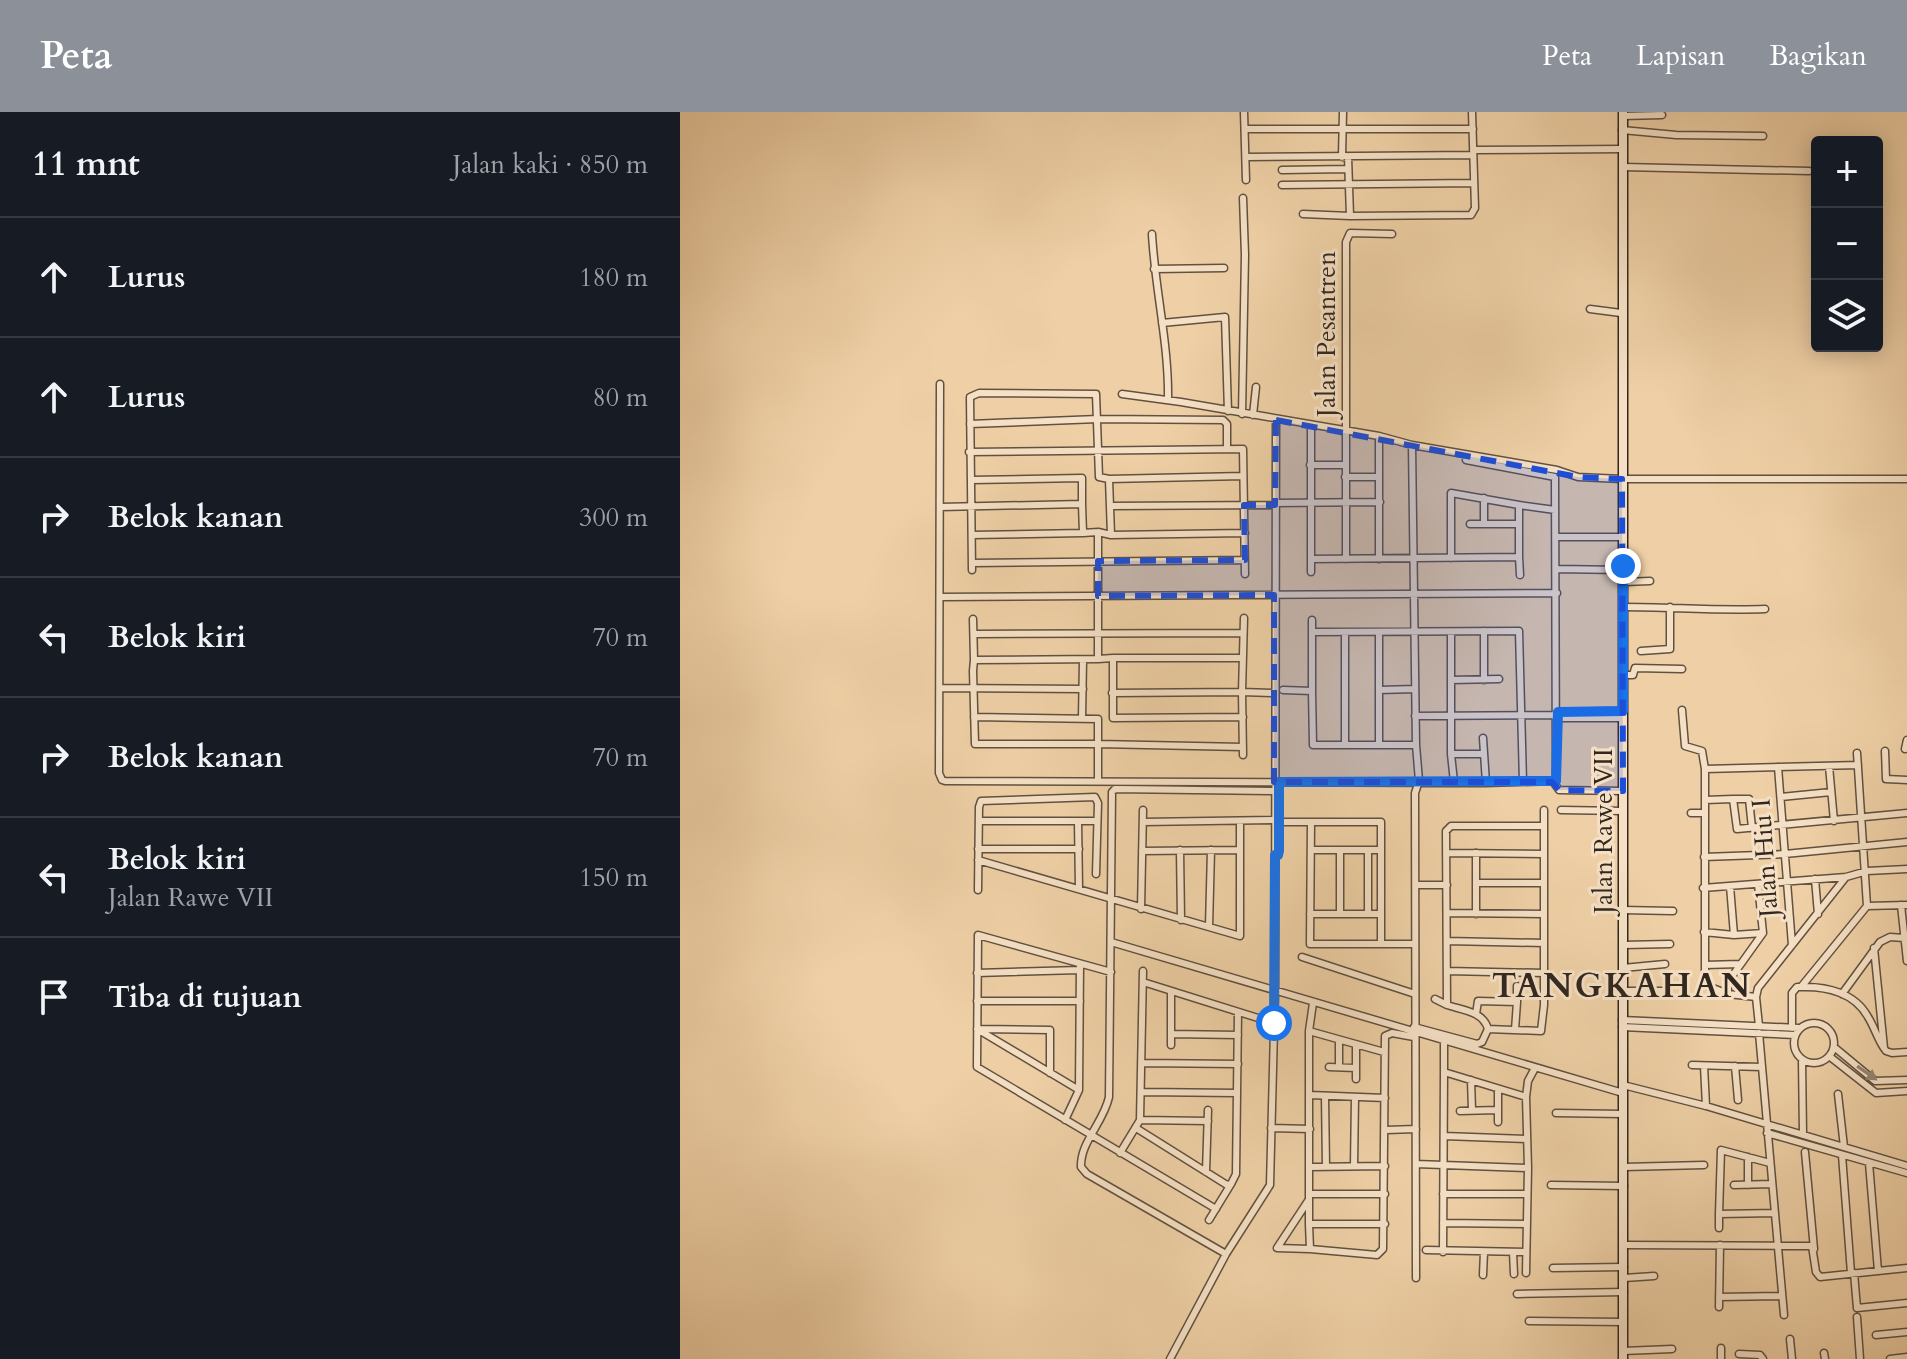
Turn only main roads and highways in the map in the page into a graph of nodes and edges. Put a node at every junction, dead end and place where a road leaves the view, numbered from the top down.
1 (1623, 114) edge
2 (1623, 1355) edge

1 - 2 main road, Jalan Rawe VII

